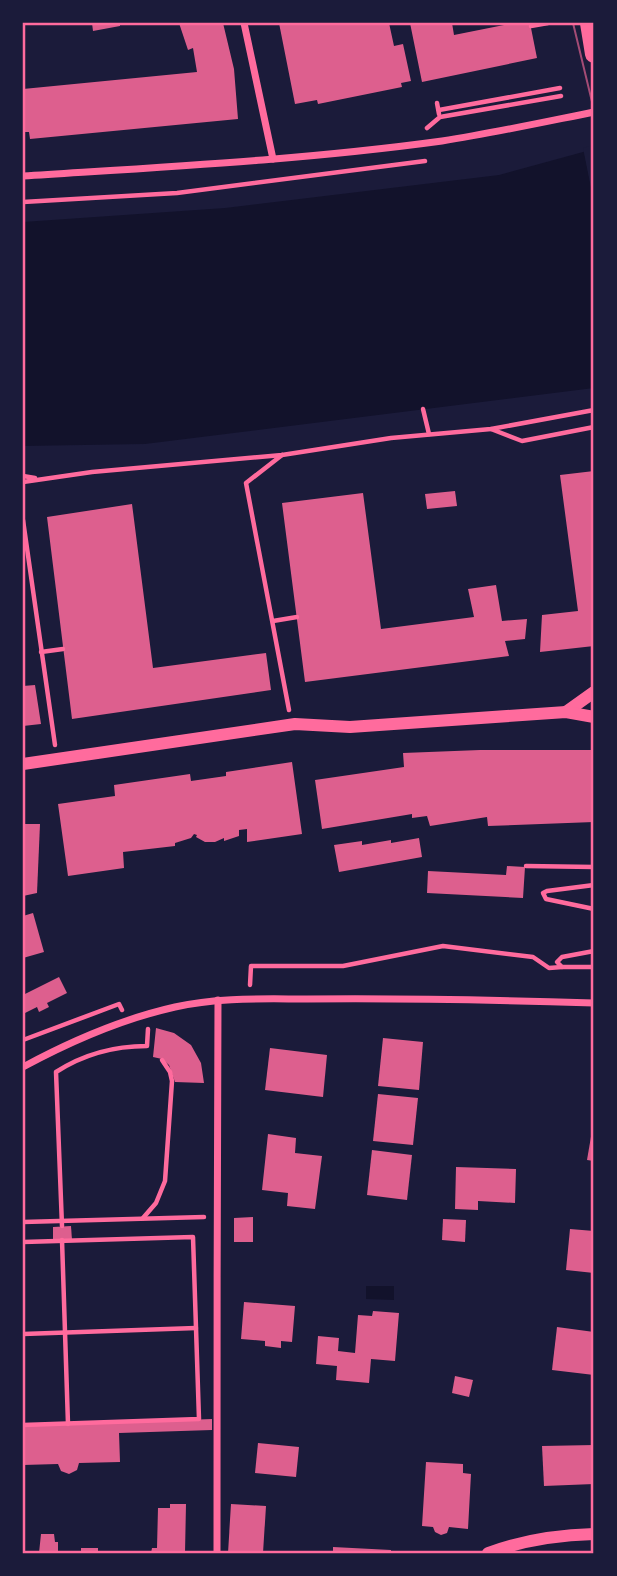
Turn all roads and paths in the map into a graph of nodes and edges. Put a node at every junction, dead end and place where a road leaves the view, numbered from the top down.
1 (244, 23) edge
2 (548, 23) edge
3 (589, 23) edge
4 (531, 26) dead end
5 (594, 54) edge
6 (559, 88) dead end
7 (561, 96) dead end
8 (437, 103) dead end
9 (594, 112) edge
10 (440, 118) junction
11 (273, 159) junction
12 (433, 159) dead end
13 (23, 176) edge
14 (23, 202) edge
15 (423, 409) dead end
16 (594, 411) edge
17 (594, 427) edge
18 (491, 429) junction
19 (429, 435) junction
20 (282, 455) junction
21 (23, 476) edge
22 (40, 479) junction
23 (23, 482) edge
24 (23, 520) edge
25 (296, 617) dead end
26 (273, 621) junction
27 (63, 649) dead end
28 (41, 652) junction
29 (594, 692) edge
30 (566, 712) junction
31 (594, 717) edge
32 (291, 725) junction
33 (57, 759) junction
34 (23, 764) edge
35 (526, 866) dead end
36 (594, 867) edge
37 (594, 885) edge
38 (594, 909) edge
39 (594, 951) edge
40 (562, 967) junction
41 (594, 967) edge
42 (218, 1000) junction
43 (250, 1000) junction
44 (594, 1003) edge
45 (126, 1021) junction
46 (162, 1060) dead end
47 (23, 1067) edge
48 (216, 1216) junction
49 (143, 1218) junction
50 (23, 1222) edge
51 (61, 1224) junction
52 (62, 1240) junction
53 (23, 1242) edge
54 (196, 1328) junction
55 (65, 1332) junction
56 (23, 1334) edge
57 (68, 1424) junction
58 (23, 1425) edge
59 (594, 1534) edge
60 (217, 1553) edge
61 (488, 1553) edge

1 - 11 street
2 - 4 path
3 - 5 main road
6 - 10 path
7 - 10 path
8 - 10 path
9 - 11 street
11 - 13 street
12 - 14 path
15 - 19 path
16 - 18 path
17 - 18 path
18 - 19 path
19 - 20 path
20 - 22 path
20 - 26 path
21 - 22 path
22 - 23 path
24 - 28 path
25 - 26 path
26 - 32 path
27 - 28 path
28 - 33 path
29 - 30 street
30 - 31 street
30 - 32 street
32 - 33 street
33 - 34 street
35 - 36 path
37 - 38 path
39 - 40 path
40 - 41 path
40 - 43 path
42 - 43 street
42 - 45 street
42 - 48 street
43 - 44 street
45 - 47 street
45 - 51 path
46 - 49 path
48 - 49 path
48 - 60 street
49 - 51 path
50 - 51 path
52 - 53 path
52 - 54 path
52 - 55 path
54 - 55 path
54 - 57 path
55 - 56 path
55 - 57 path
57 - 58 path
59 - 61 street

